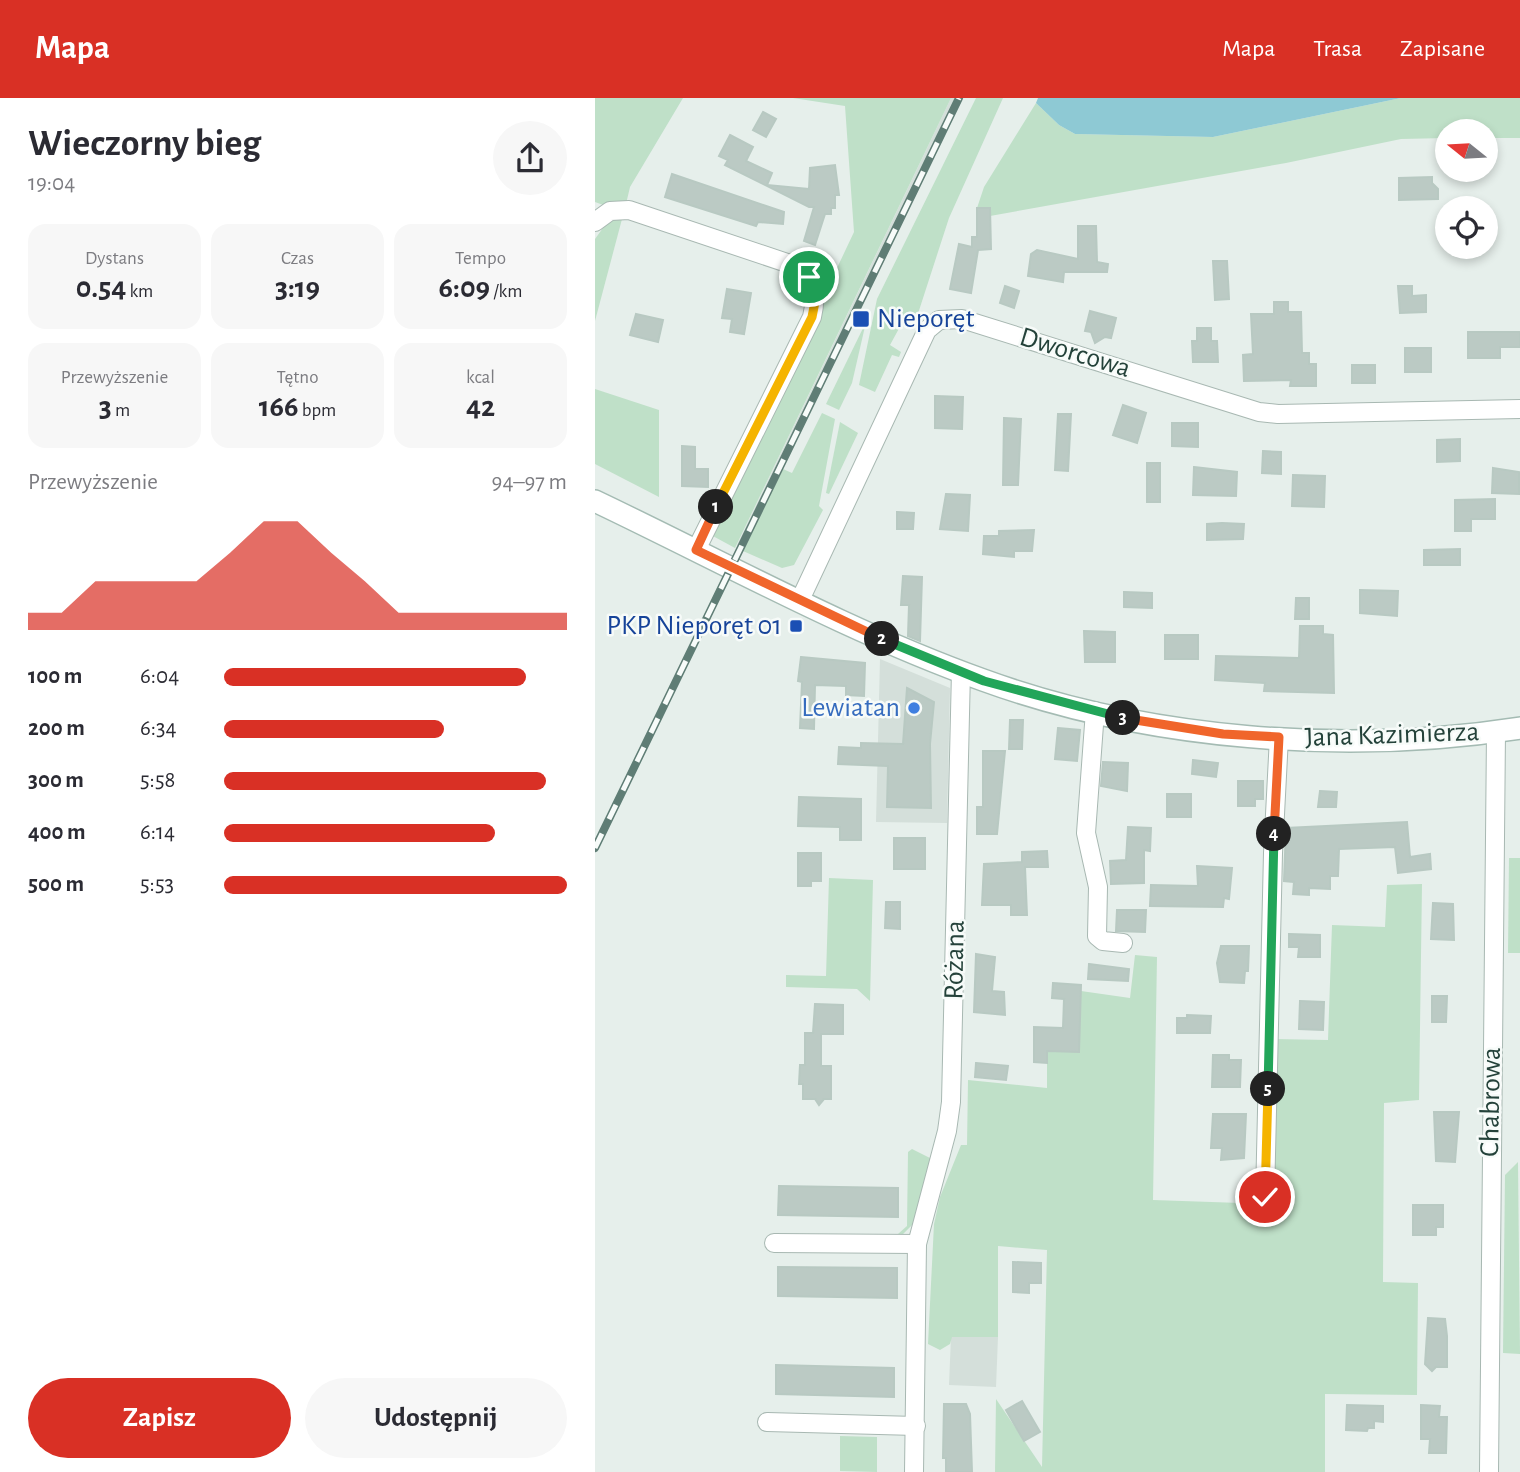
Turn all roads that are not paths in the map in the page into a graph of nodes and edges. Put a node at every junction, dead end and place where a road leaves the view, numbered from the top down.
1 (595, 222) edge
2 (1520, 409) edge
3 (595, 501) edge
4 (696, 550) junction
5 (800, 600) junction
6 (961, 671) junction
7 (1095, 711) junction
8 (1520, 728) edge
9 (1496, 732) junction
10 (1279, 737) junction
11 (1123, 943) dead end
12 (1265, 1197) dead end
13 (774, 1243) dead end
14 (917, 1244) junction
15 (767, 1422) dead end
16 (916, 1426) junction
17 (914, 1472) edge
18 (1489, 1472) edge

1 - 4 street
2 - 5 street, Dworcowa
3 - 4 main road, Jana Kazimierza
4 - 5 main road, Jana Kazimierza
5 - 6 main road, Jana Kazimierza
6 - 7 main road, Jana Kazimierza
6 - 14 street, Różana
7 - 10 main road, Jana Kazimierza
7 - 11 street
8 - 9 main road, Jana Kazimierza
9 - 10 main road, Jana Kazimierza
9 - 18 street, Chabrowa
10 - 12 street
13 - 14 street
14 - 16 street, Różana
15 - 16 street
16 - 17 street, Różana

